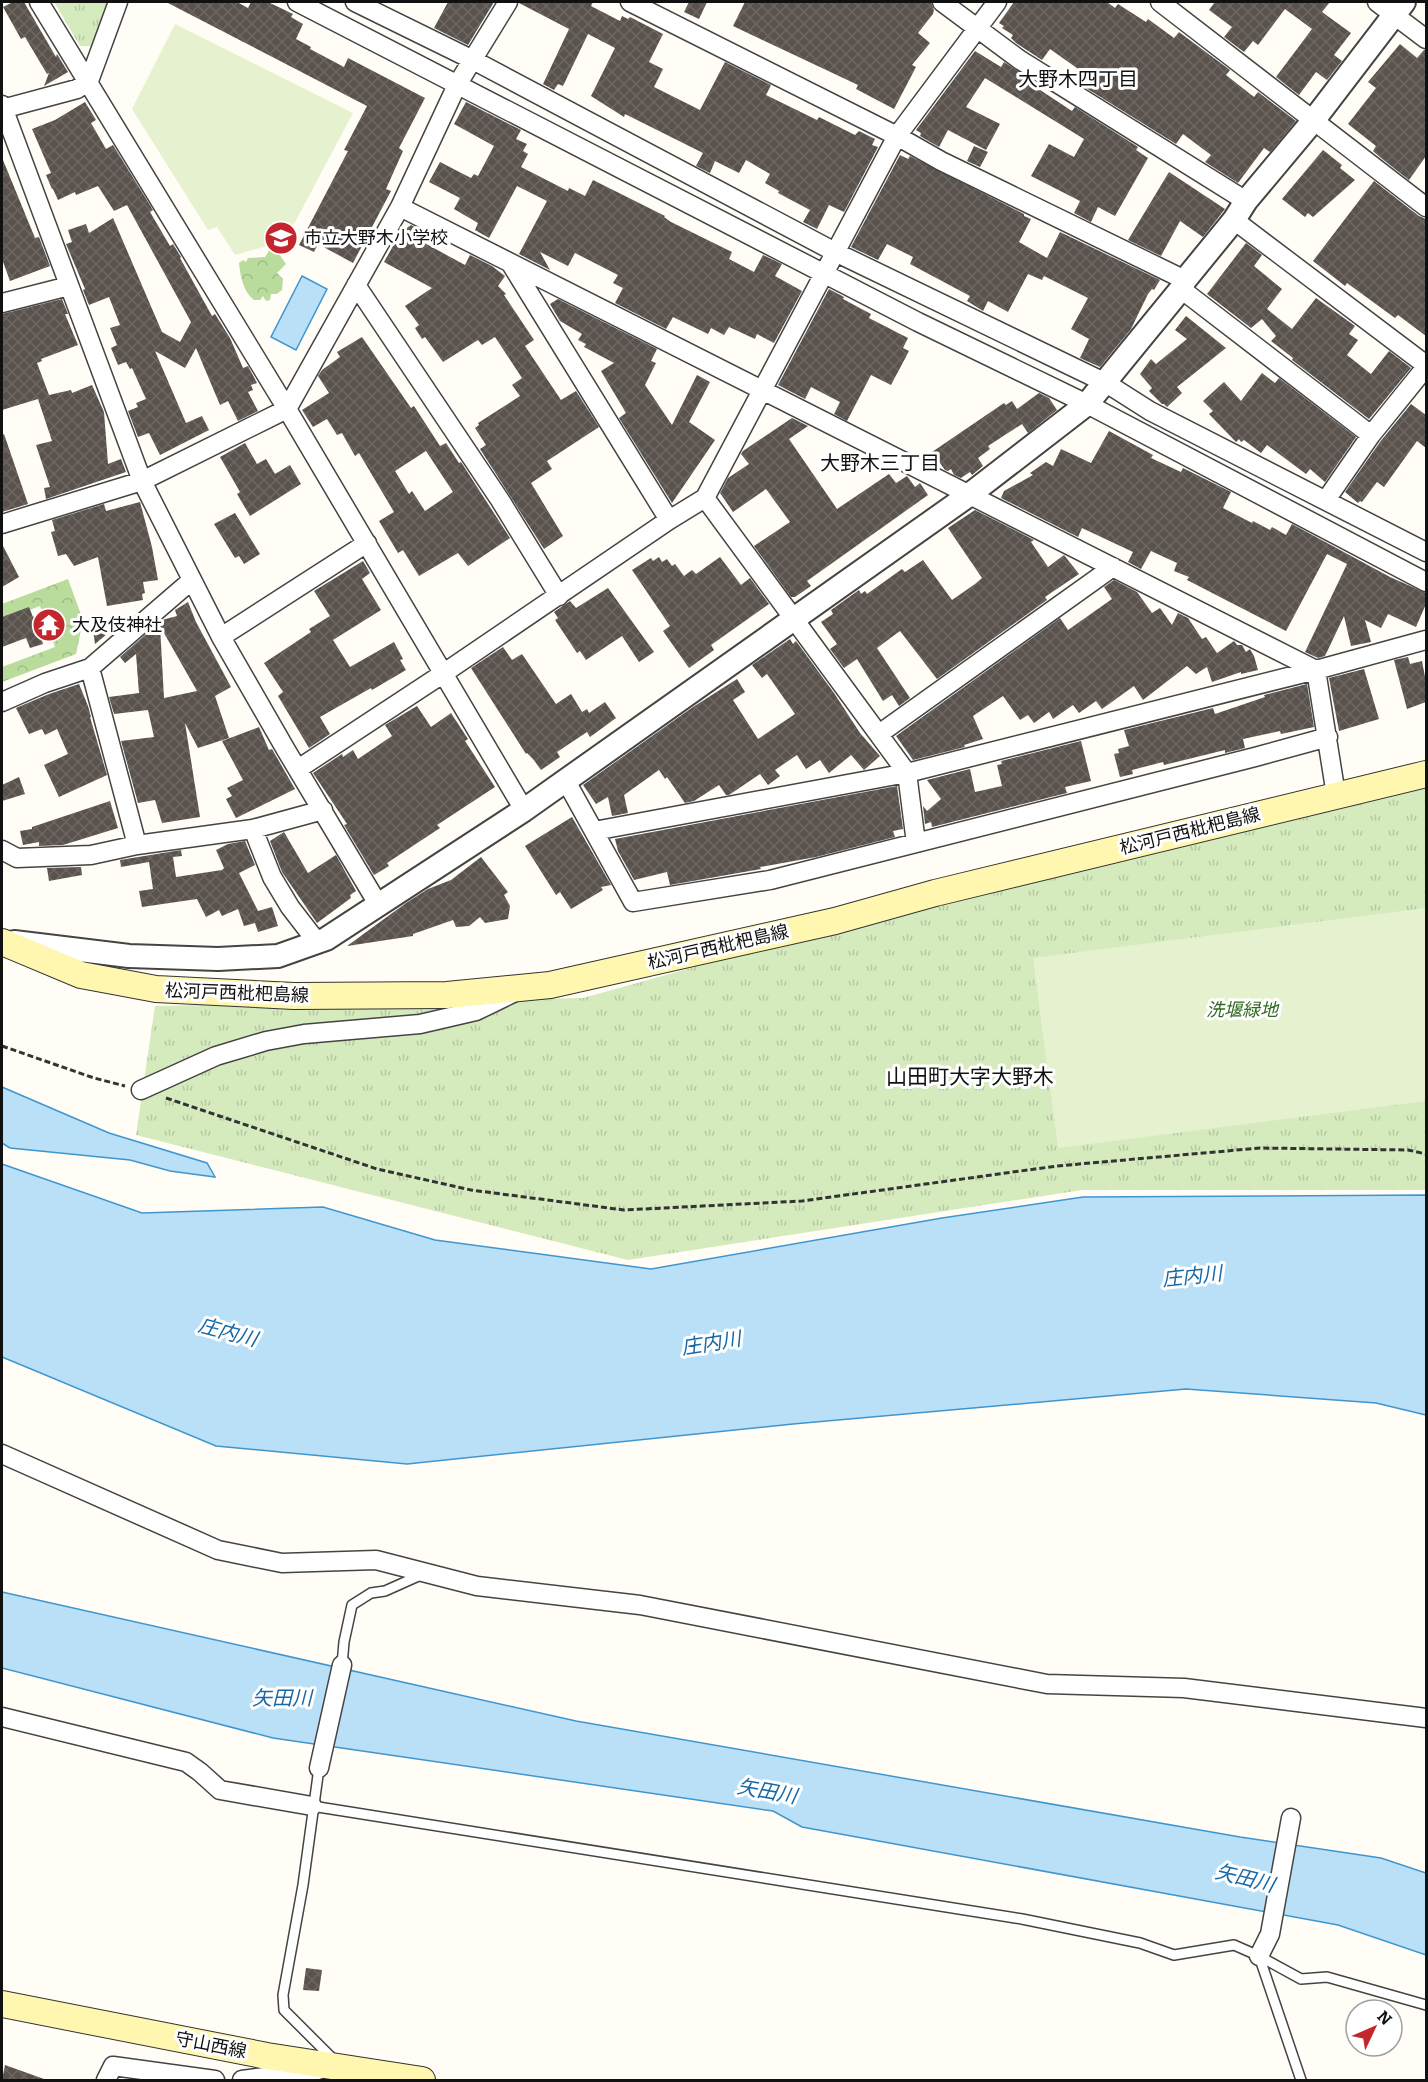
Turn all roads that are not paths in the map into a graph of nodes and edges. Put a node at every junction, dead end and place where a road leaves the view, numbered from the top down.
1 (39, 2) edge
2 (118, 2) edge
3 (297, 2) edge
4 (355, 2) edge
5 (508, 2) edge
6 (630, 2) edge
7 (942, 2) edge
8 (997, 2) edge
9 (1160, 2) edge
10 (1392, 6) edge
11 (977, 28) junction
12 (1426, 39) edge
13 (473, 60) junction
14 (89, 81) junction
15 (458, 85) junction
16 (2, 107) edge
17 (1313, 121) junction
18 (897, 136) junction
19 (1246, 201) junction
20 (400, 207) junction
21 (1426, 207) edge
22 (1234, 220) junction
23 (835, 252) junction
24 (510, 263) junction
25 (824, 273) junction
26 (1183, 284) junction
27 (356, 285) junction
28 (69, 286) junction
29 (2, 303) edge
30 (1426, 366) edge
31 (1106, 383) junction
32 (762, 390) junction
33 (1087, 404) junction
34 (287, 409) junction
35 (1371, 435) junction
36 (142, 481) junction
37 (969, 495) junction
38 (705, 498) junction
39 (1326, 500) junction
40 (669, 520) junction
41 (2, 524) edge
42 (367, 543) junction
43 (1426, 552) edge
44 (1113, 567) junction
45 (192, 580) junction
46 (1426, 582) edge
47 (559, 596) junction
48 (794, 619) junction
49 (221, 637) junction
50 (1426, 640) edge
51 (90, 668) junction
52 (1316, 670) junction
53 (444, 673) junction
54 (2, 702) edge
55 (879, 734) junction
56 (1328, 737) junction
57 (297, 769) junction
58 (907, 773) junction
59 (1426, 774) edge
60 (566, 781) junction
61 (1336, 795) junction
62 (323, 810) junction
63 (524, 810) junction
64 (254, 829) junction
65 (594, 831) junction
66 (916, 843) junction
67 (137, 845) junction
68 (2, 850) edge
69 (378, 904) junction
70 (2, 941) edge
71 (317, 942) junction
72 (525, 987) junction
73 (141, 1090) road end
74 (2, 1454) edge
75 (424, 1573) junction
76 (342, 1665) joint
77 (2, 1717) edge
78 (1426, 1718) edge
79 (319, 1768) joint
80 (312, 1806) junction
81 (1291, 1818) dead end
82 (1259, 1956) junction
83 (2, 2004) edge
84 (1426, 2005) edge
85 (340, 2067) junction
86 (106, 2080) edge
87 (215, 2080) edge
88 (242, 2080) edge
89 (422, 2080) edge
90 (1301, 2080) edge

1 - 14 street
2 - 14 street
3 - 15 street
4 - 13 street
5 - 13 street
6 - 18 street
7 - 11 street
8 - 11 street
9 - 17 street
10 - 12 street
10 - 17 street
11 - 18 street
11 - 19 street
13 - 15 street
13 - 23 street
14 - 16 street
14 - 34 street
15 - 20 street
15 - 25 street
16 - 28 street
17 - 19 street
17 - 21 street
18 - 23 street
18 - 26 street
19 - 22 street
20 - 24 street
20 - 27 street
22 - 26 street
22 - 30 street
23 - 25 street
23 - 31 street
24 - 32 street
24 - 40 street
25 - 32 street
25 - 33 street
26 - 31 street
26 - 35 street
27 - 34 street
27 - 47 street
28 - 29 street
28 - 36 street
30 - 35 street
31 - 33 street
31 - 39 street
32 - 37 street
32 - 38 street
33 - 37 street
33 - 46 street
34 - 36 street
34 - 42 street
35 - 39 street
36 - 41 street
36 - 45 street
37 - 44 street
37 - 48 street
38 - 40 street
38 - 48 street
39 - 43 street
40 - 47 street
42 - 49 street
42 - 53 street
44 - 52 street
44 - 55 street
45 - 49 street
45 - 51 street
47 - 53 street
48 - 55 street
48 - 60 street
49 - 57 street
50 - 52 street
51 - 54 street
51 - 67 street
52 - 56 street
52 - 58 street
53 - 57 street
53 - 63 street
55 - 58 street
56 - 61 street
56 - 66 street
57 - 62 street
58 - 65 street
58 - 66 street
59 - 61 main road, 松河戸西枇杷島線
60 - 63 street
60 - 65 street
61 - 72 main road, 松河戸西枇杷島線
62 - 64 street
62 - 69 street
63 - 69 street
64 - 67 street
64 - 71 street
65 - 66 street
67 - 68 street
69 - 71 street
70 - 71 street
70 - 72 main road, 松河戸西枇杷島線
72 - 73 street
74 - 75 street
75 - 76 lane
75 - 78 street
76 - 79 street
77 - 80 street
79 - 80 lane
80 - 82 lane
80 - 85 lane
81 - 82 street
82 - 84 lane
82 - 90 lane
83 - 85 main road, 守山西線
85 - 88 street
85 - 89 main road, 守山西線
86 - 87 street

